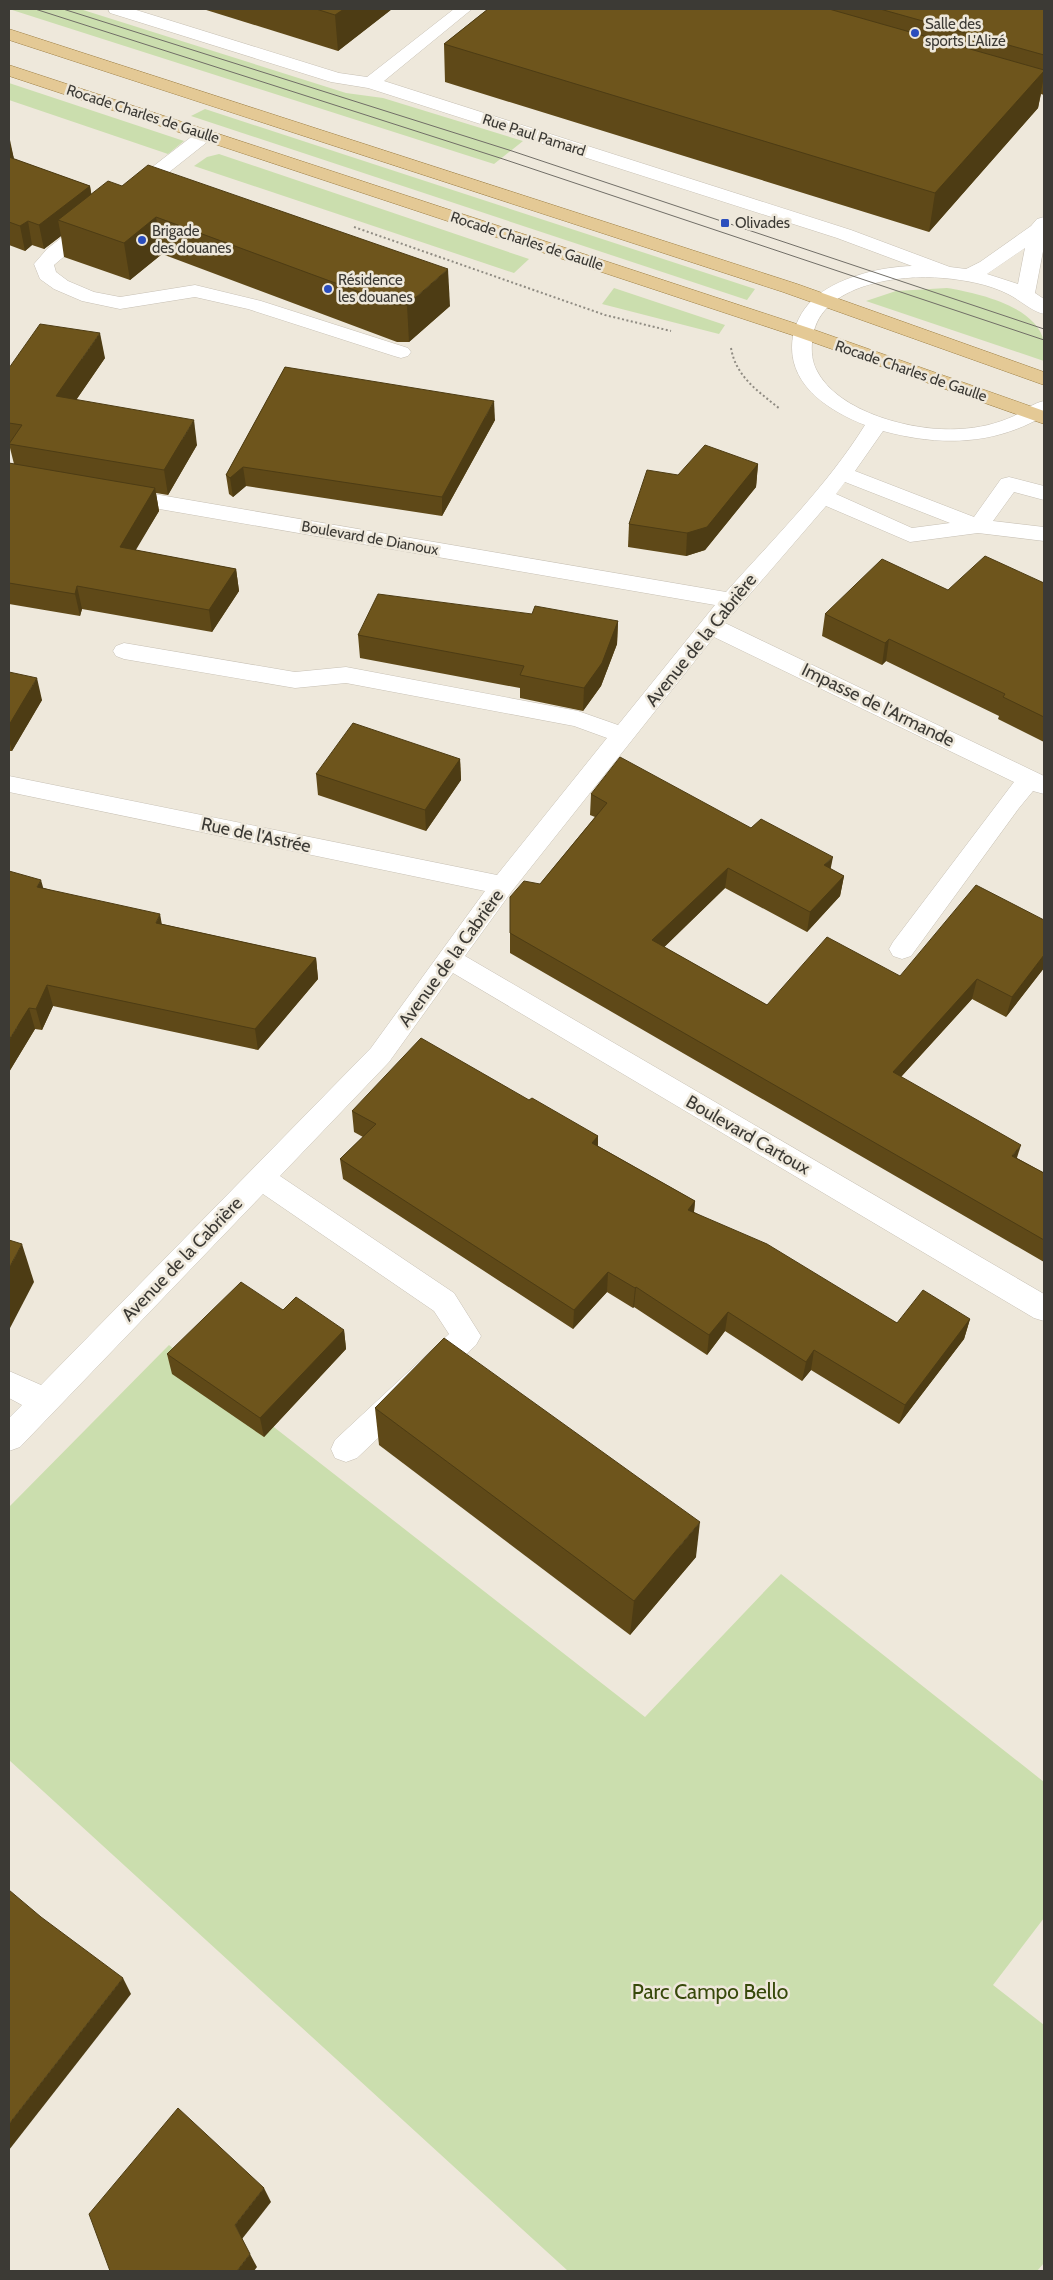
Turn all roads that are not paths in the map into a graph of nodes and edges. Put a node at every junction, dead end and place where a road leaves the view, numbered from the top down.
1 (116, 9) edge
2 (464, 9) edge
3 (9, 34) edge
4 (9, 70) edge
5 (371, 83) junction
6 (205, 135) junction
7 (1041, 226) edge
8 (948, 273) junction
9 (968, 276) junction
10 (1025, 295) junction
11 (822, 301) junction
12 (1044, 307) edge
13 (802, 332) junction
14 (401, 352) dead end
15 (1044, 379) edge
16 (1041, 413) edge
17 (877, 423) junction
18 (842, 473) junction
19 (97, 491) edge
20 (1044, 494) edge
21 (823, 496) junction
22 (978, 526) junction
23 (1044, 534) edge
24 (732, 600) junction
25 (710, 626) junction
26 (124, 651) dead end
27 (623, 735) junction
28 (1037, 782) edge
29 (9, 784) edge
30 (503, 885) junction
31 (902, 949) dead end
32 (451, 960) junction
33 (261, 1178) junction
34 (1044, 1309) edge
35 (9, 1384) edge
36 (44, 1401) junction
37 (10, 1435) edge
38 (346, 1449) dead end

1 - 5 street, Rue Paul Pamard
2 - 5 street
3 - 11 main road, Rocade Charles de Gaulle
4 - 6 main road, Rocade Charles de Gaulle
5 - 8 street, Rue Paul Pamard
6 - 13 main road, Rocade Charles de Gaulle
6 - 14 street
7 - 9 street
7 - 10 street
8 - 9 street
8 - 11 street
9 - 10 street
10 - 12 street
11 - 13 street
11 - 15 main road, Rocade Charles de Gaulle
13 - 16 main road, Rocade Charles de Gaulle
13 - 17 street
16 - 17 street
17 - 18 street, Avenue de la Cabrière
18 - 21 street, Avenue de la Cabrière
18 - 22 street
19 - 24 street, Boulevard de Dianoux
20 - 22 street
21 - 22 street
21 - 24 street, Avenue de la Cabrière
22 - 23 street
24 - 25 street, Avenue de la Cabrière
25 - 27 street, Avenue de la Cabrière
25 - 28 street, Impasse de l'Armande
26 - 27 street
27 - 30 street, Avenue de la Cabrière
28 - 31 street
29 - 30 street, Rue de l'Astrée
30 - 32 street, Avenue de la Cabrière
32 - 33 street, Avenue de la Cabrière
32 - 34 street, Boulevard Cartoux
33 - 36 street, Avenue de la Cabrière
33 - 38 street
35 - 36 street
36 - 37 street, Avenue de la Cabrière

